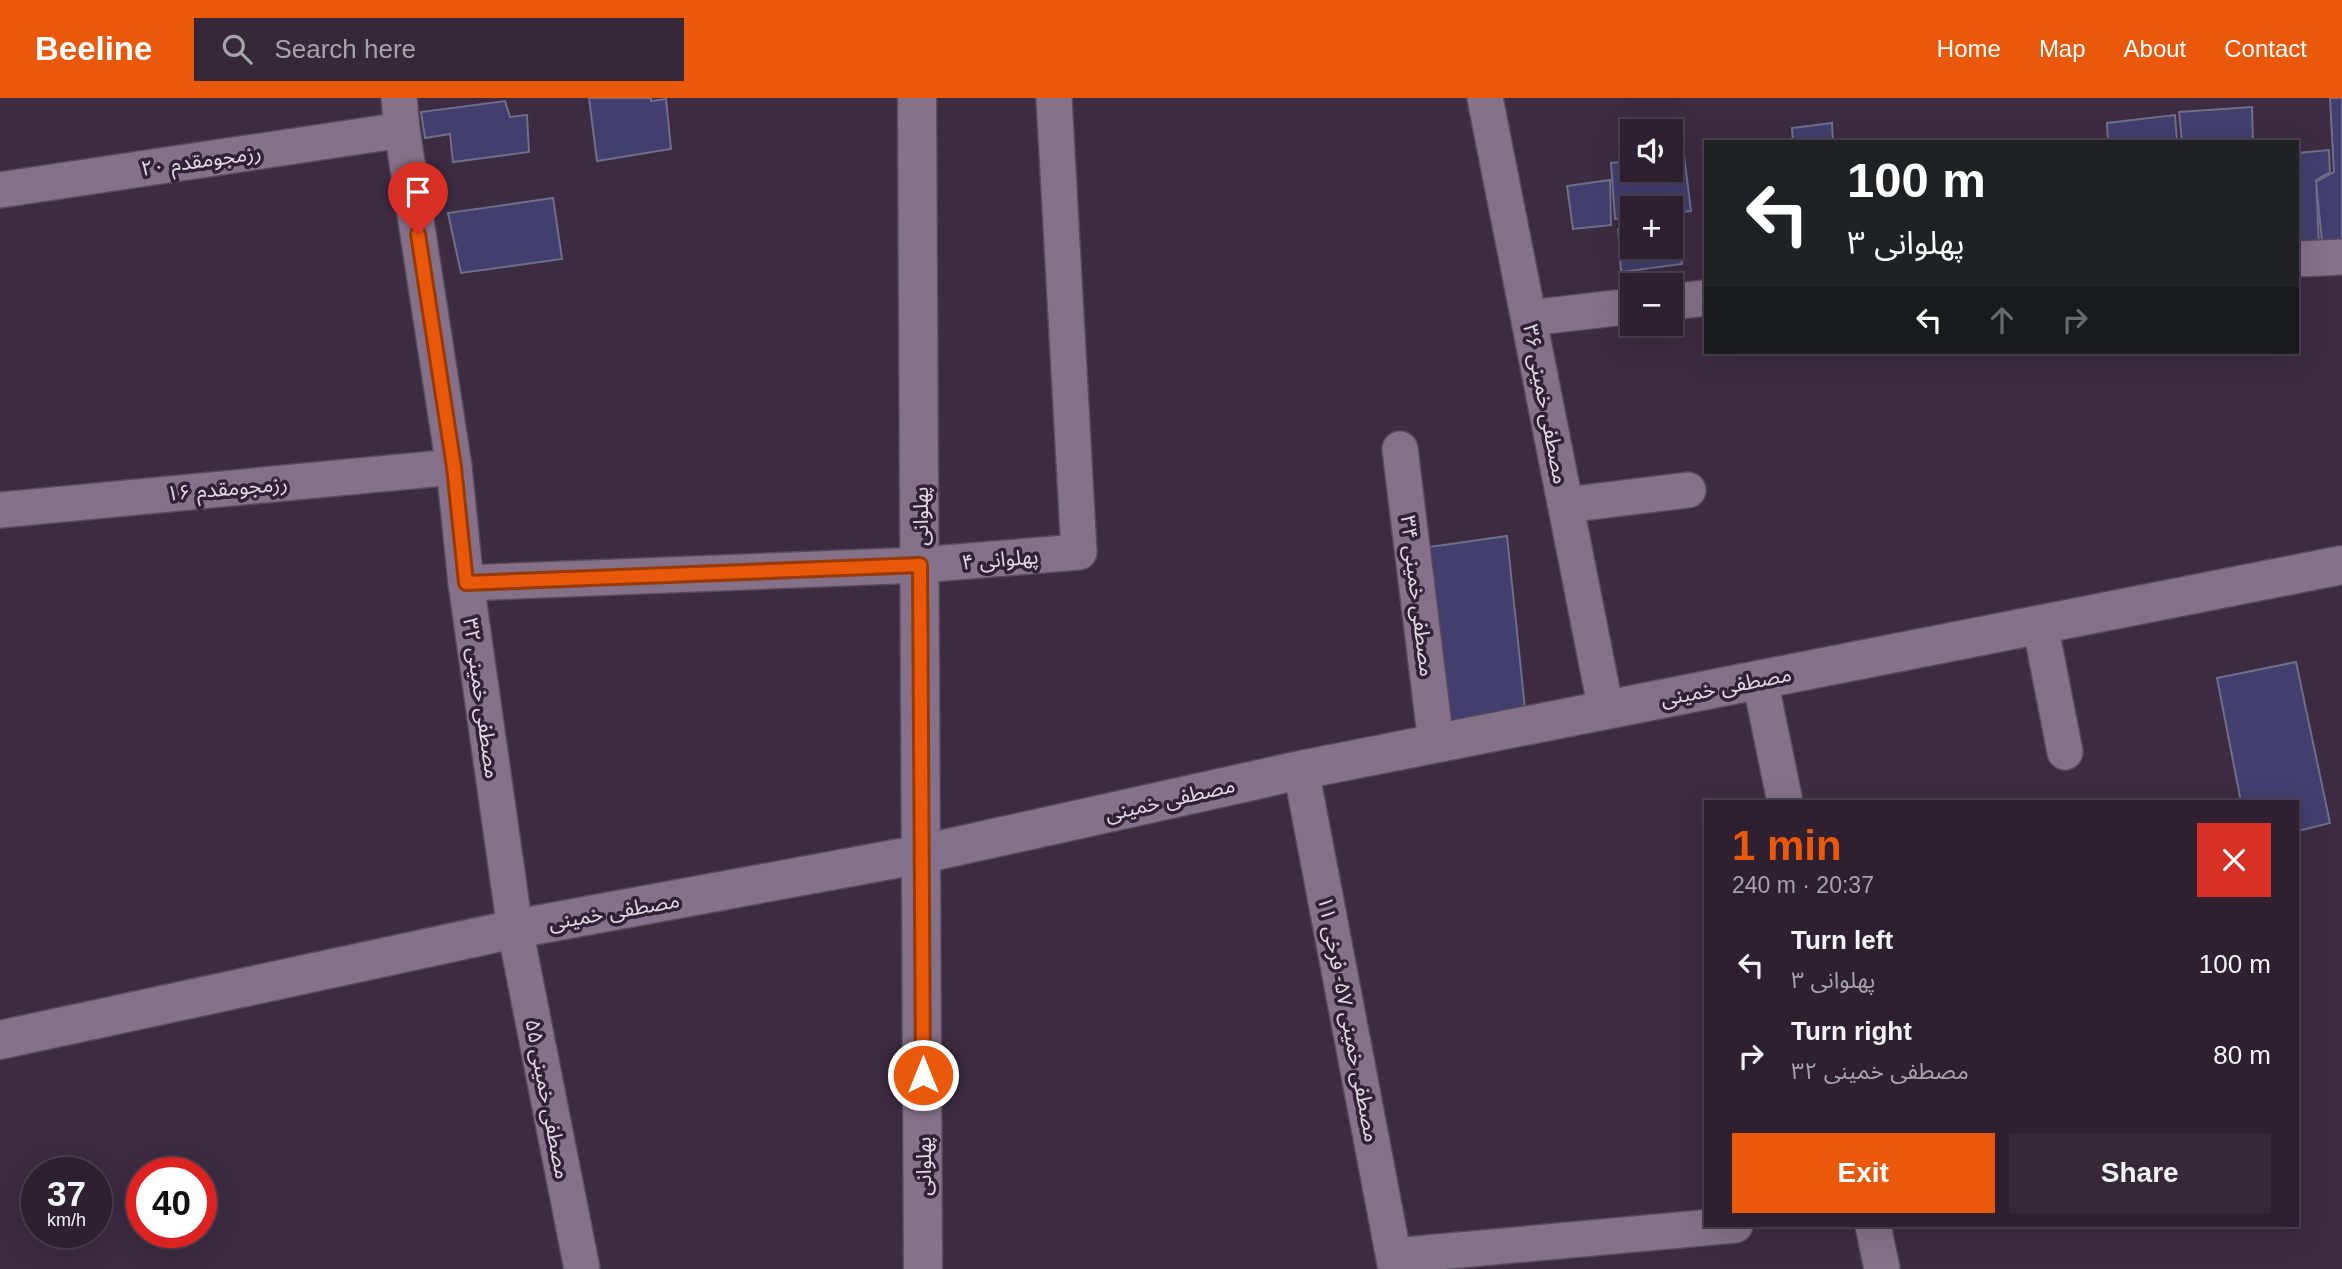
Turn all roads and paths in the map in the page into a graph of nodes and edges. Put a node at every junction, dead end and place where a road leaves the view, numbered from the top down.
1 (917, 98) edge
2 (1485, 98) edge
3 (1054, 103) edge
4 (401, 114) edge
5 (0, 190) edge
6 (2342, 257) edge
7 (2299, 259) edge
8 (1704, 298) edge
9 (1683, 301) edge
10 (1620, 308) edge
11 (1529, 318) junction
12 (1399, 449) dead end
13 (454, 467) junction
14 (1688, 490) dead end
15 (1566, 505) junction
16 (0, 510) edge
17 (920, 565) junction
18 (2342, 565) edge
19 (466, 583) junction
20 (2040, 624) junction
21 (1760, 680) junction
22 (1606, 710) junction
23 (1436, 743) junction
24 (2064, 752) dead end
25 (1301, 770) junction
26 (1785, 800) edge
27 (922, 854) junction
28 (515, 929) junction
29 (0, 1040) edge
30 (1717, 1227) edge
31 (1873, 1227) edge
32 (1395, 1263) edge
33 (582, 1269) edge
34 (923, 1269) edge
35 (1882, 1269) edge

1 - 17 main road, پهلوانی
2 - 11 street, مصطفی خمینی ۳۶
3 - 17 street, پهلوانی ۴
4 - 5 street, رزمجومقدم ۲۰
4 - 13 street, مصطفی خمینی ۳۲
6 - 7 street
8 - 9 street
10 - 11 street
11 - 15 street, مصطفی خمینی ۳۶
12 - 23 street, مصطفی خمینی ۳۴
13 - 16 street, رزمجومقدم ۱۶
13 - 19 street, مصطفی خمینی ۳۲
14 - 15 street
15 - 22 street, مصطفی خمینی ۳۶
17 - 19 street, پهلوانی ۴
17 - 27 main road, پهلوانی
18 - 20 main road, مصطفی خمینی
19 - 28 street, مصطفی خمینی ۳۲
20 - 21 main road, مصطفی خمینی
20 - 24 street
21 - 22 main road, مصطفی خمینی
21 - 26 street
22 - 23 main road, مصطفی خمینی
23 - 25 main road, مصطفی خمینی
25 - 27 main road, مصطفی خمینی
25 - 32 street, مصطفی خمینی ۵۷- فرخی ۱۱
27 - 28 main road, مصطفی خمینی
27 - 34 main road, پهلوانی
28 - 29 main road, مصطفی خمینی
28 - 33 street, مصطفی خمینی ۵۵
30 - 32 street
31 - 35 street

